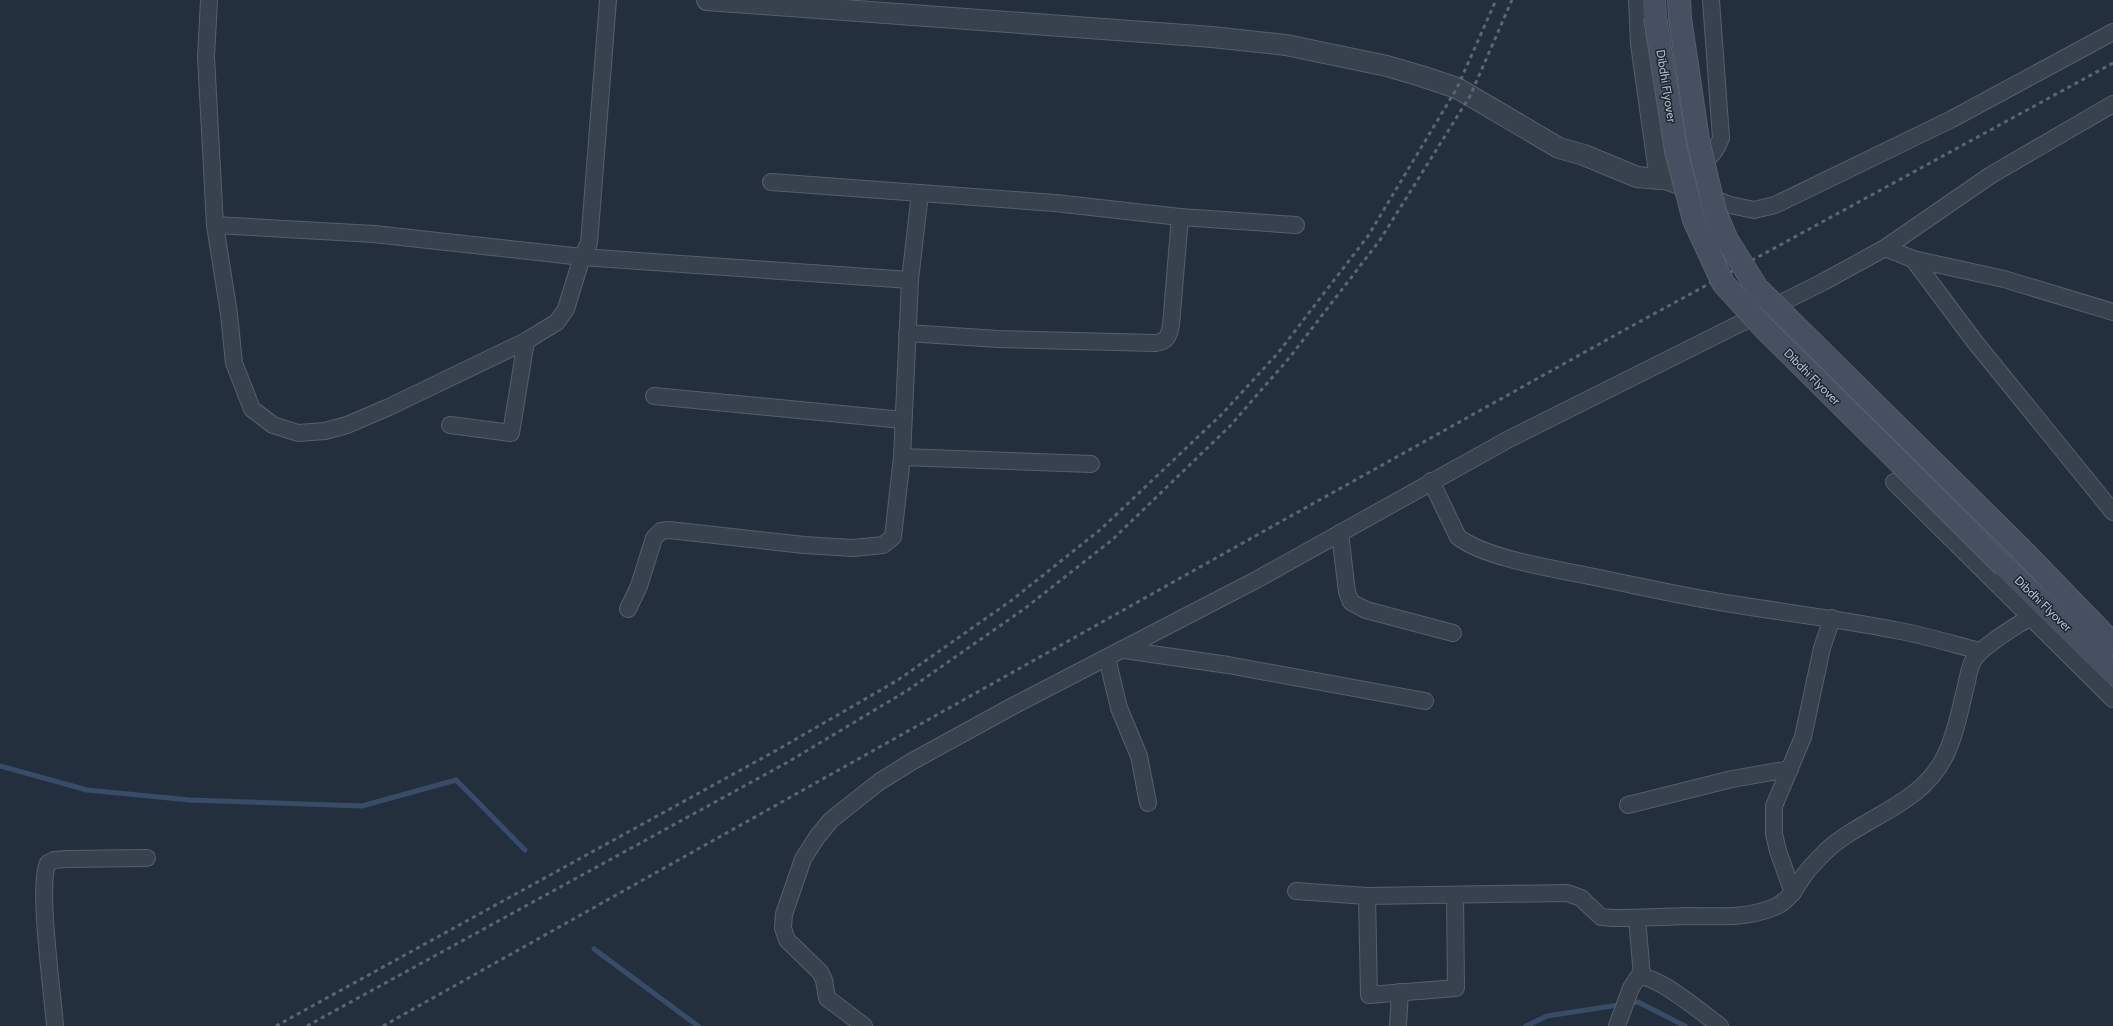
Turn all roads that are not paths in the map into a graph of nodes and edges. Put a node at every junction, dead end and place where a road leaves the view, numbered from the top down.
1 (209, 0) edge
2 (608, 0) edge
3 (707, 0) edge
4 (1639, 0) edge
5 (1654, 0) edge
6 (1679, 0) edge
7 (1711, 0) edge
8 (2113, 32) edge
9 (2113, 104) edge
10 (1660, 179) junction
11 (771, 182) dead end
12 (920, 193) junction
13 (1180, 217) junction
14 (215, 225) junction
15 (1296, 225) dead end
16 (1885, 248) junction
17 (582, 258) junction
18 (1913, 259) junction
19 (910, 280) junction
20 (2113, 312) edge
21 (907, 333) junction
22 (526, 341) junction
23 (654, 396) dead end
24 (903, 420) junction
25 (450, 426) dead end
26 (902, 457) junction
27 (1091, 464) dead end
28 (1431, 481) junction
29 (1894, 482) dead end
30 (2113, 512) edge
31 (1340, 533) junction
32 (628, 609) dead end
33 (2030, 617) junction
34 (1832, 618) junction
35 (1453, 633) dead end
36 (2113, 644) edge
37 (1124, 650) junction
38 (1980, 651) junction
39 (1108, 658) junction
40 (2113, 673) edge
41 (2113, 699) edge
42 (1425, 702) dead end
43 (1790, 769) junction
44 (1148, 803) dead end
45 (1628, 805) dead end
46 (147, 858) dead end
47 (1296, 891) dead end
48 (1793, 893) junction
49 (1455, 895) junction
50 (1367, 896) junction
51 (1637, 918) junction
52 (1642, 976) junction
53 (1400, 992) junction
54 (55, 1026) edge
55 (864, 1026) edge
56 (1398, 1026) edge
57 (1617, 1026) edge
58 (1720, 1026) edge

1 - 14 street
2 - 17 street
3 - 10 street
4 - 10 street
5 - 40 main road, Dibdhi Flyover, bridge
6 - 36 main road, Dibdhi Flyover, bridge
7 - 10 street
8 - 10 street
9 - 16 street
11 - 12 street
12 - 13 street
12 - 19 street
13 - 15 street
13 - 21 street
14 - 17 street
14 - 22 street
16 - 18 street
16 - 28 street
17 - 19 street
17 - 22 street
18 - 20 street
18 - 30 street
19 - 21 street
21 - 24 street
22 - 25 street
23 - 24 street
24 - 26 street
26 - 27 street
26 - 32 street
28 - 31 street
28 - 34 street
29 - 33 street
31 - 35 street
31 - 37 street
33 - 38 street
33 - 41 street
34 - 38 street
34 - 43 street
37 - 39 street
37 - 42 street
38 - 48 street
39 - 44 street
39 - 55 street
43 - 45 street
43 - 48 street
46 - 54 street
47 - 50 street
48 - 51 street
49 - 50 street
49 - 51 street
49 - 53 street
50 - 53 street
51 - 52 street
52 - 57 street
52 - 58 street
53 - 56 street

